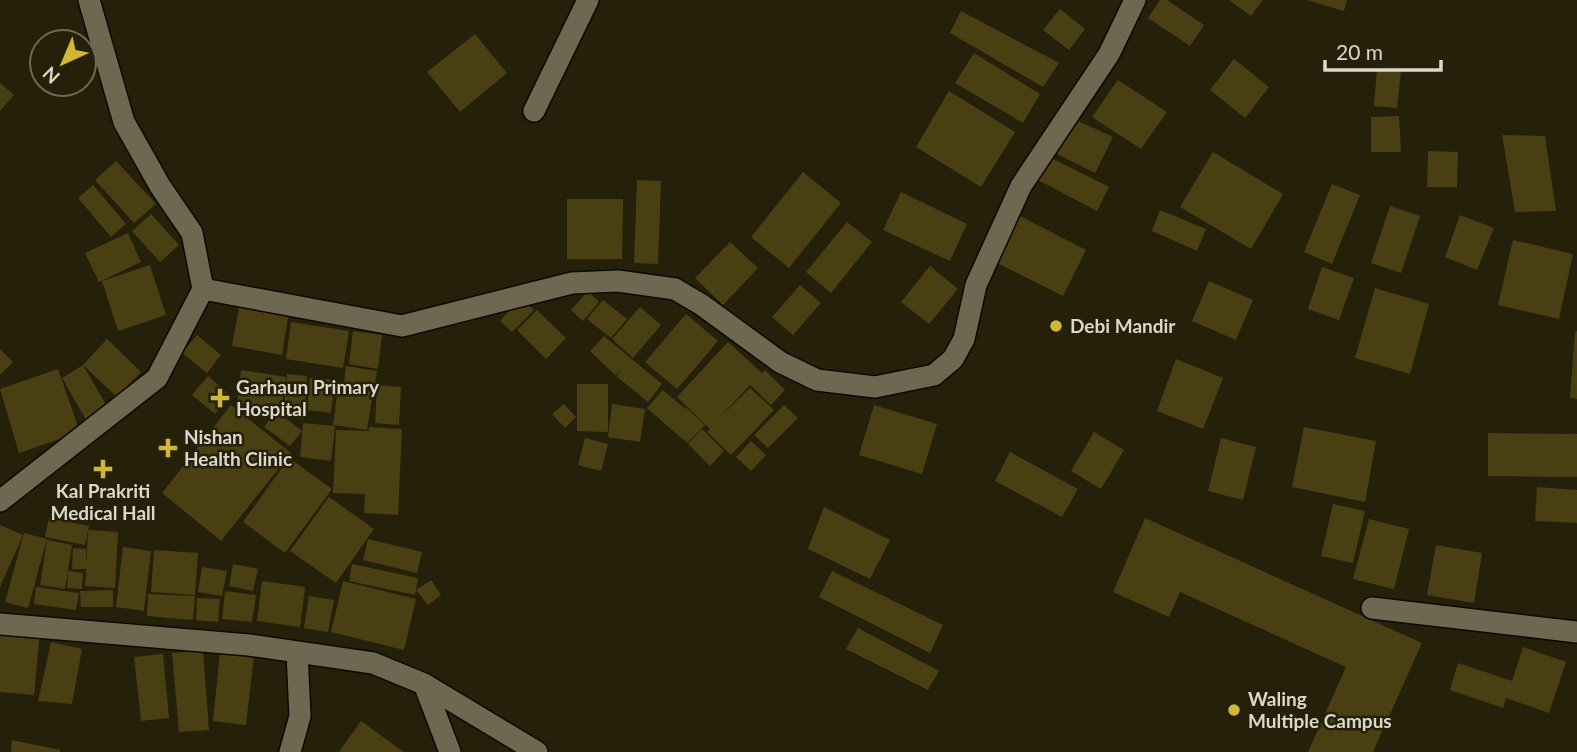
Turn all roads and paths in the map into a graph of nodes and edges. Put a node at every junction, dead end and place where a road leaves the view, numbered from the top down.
1 (89, 0) edge
2 (588, 0) edge
3 (1135, 0) edge
4 (534, 111) dead end
5 (204, 289) junction
6 (0, 501) edge
7 (1372, 608) dead end
8 (0, 624) edge
9 (1577, 632) edge
10 (297, 652) junction
11 (424, 684) junction
12 (290, 752) edge
13 (450, 752) edge
14 (537, 752) edge

1 - 5 street
2 - 4 street
3 - 5 street
5 - 6 street
7 - 9 street
8 - 10 street
10 - 11 street
10 - 12 street
11 - 13 street
11 - 14 street

